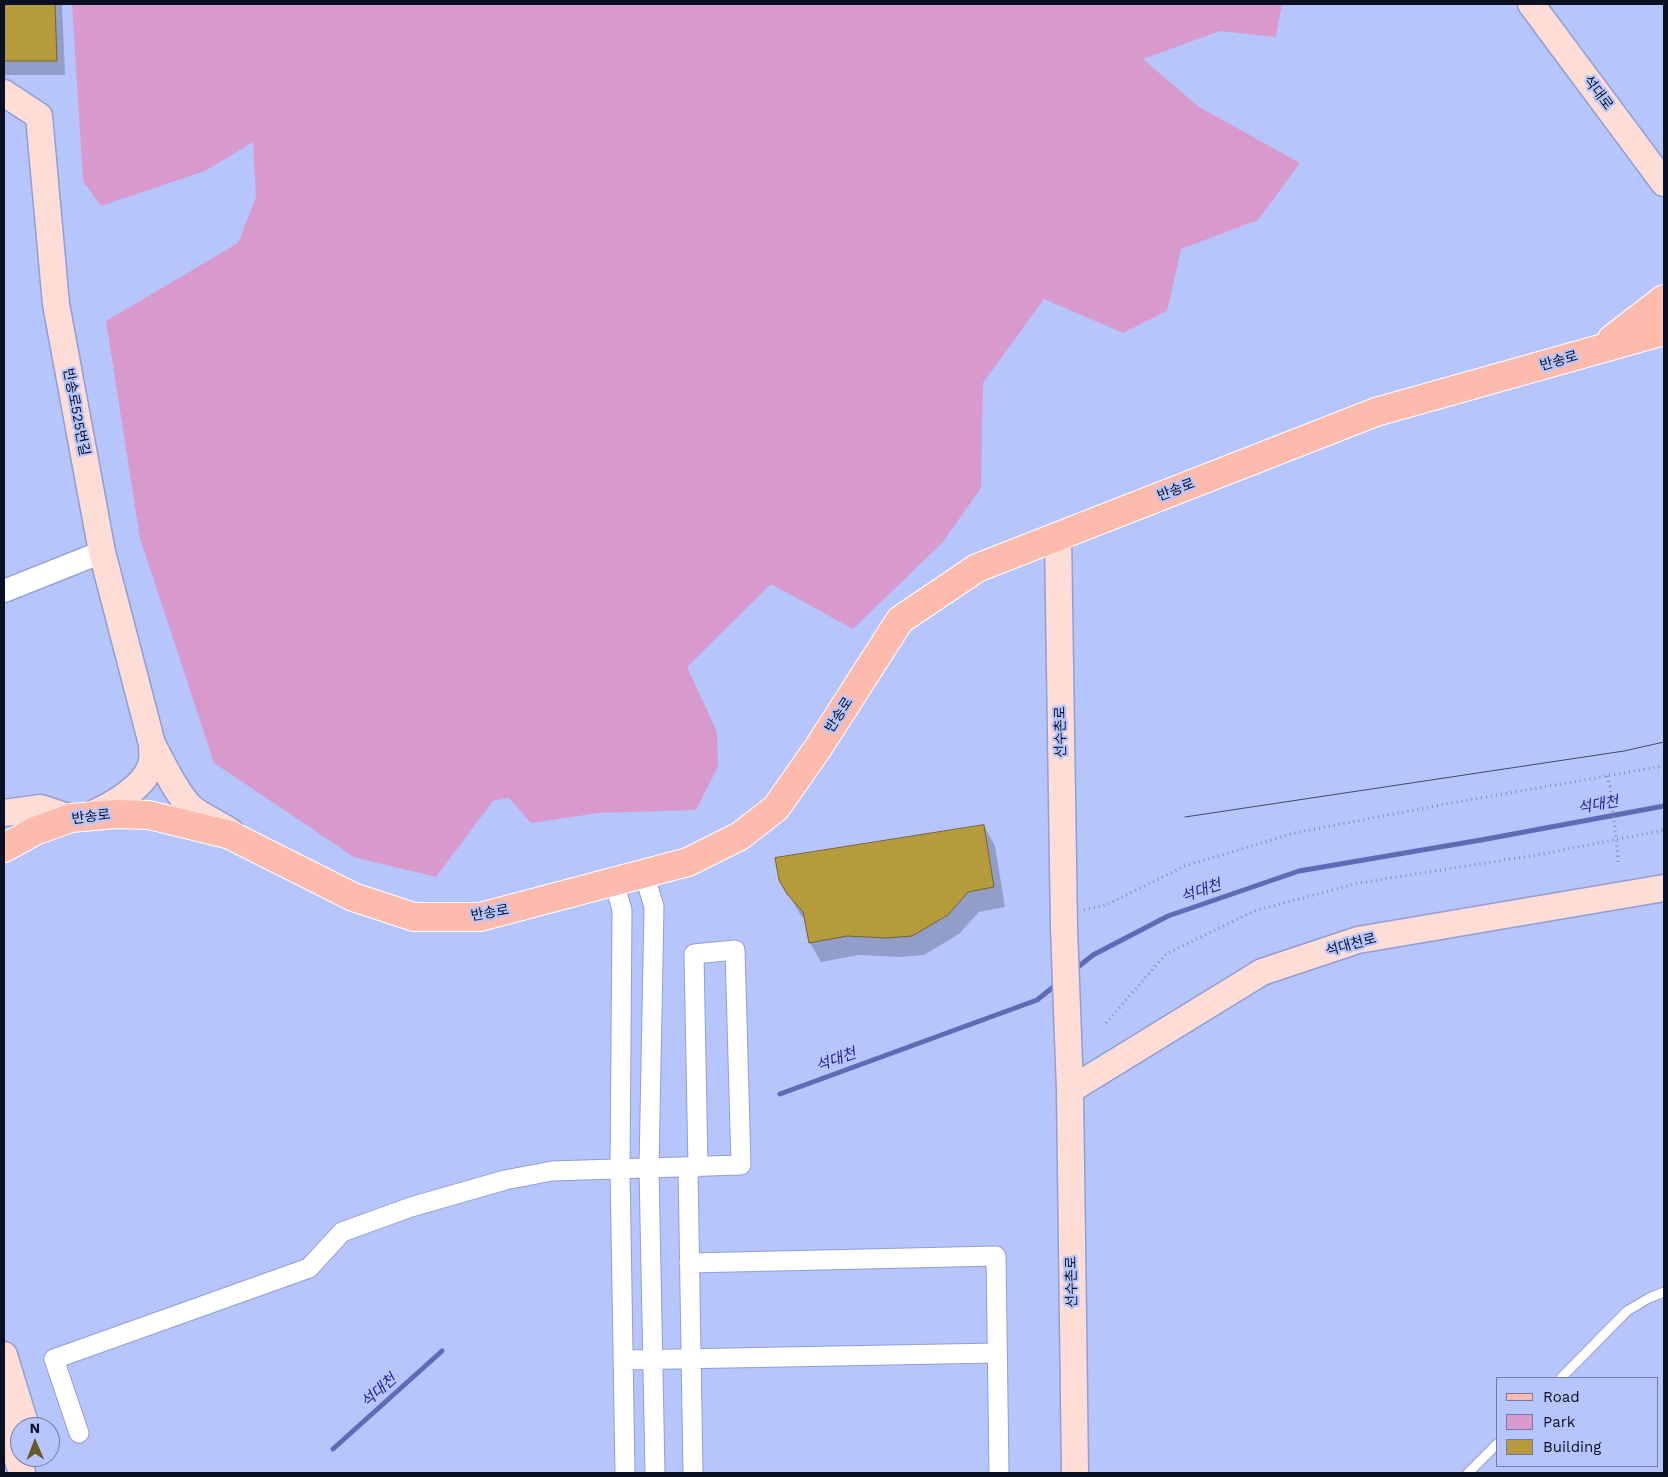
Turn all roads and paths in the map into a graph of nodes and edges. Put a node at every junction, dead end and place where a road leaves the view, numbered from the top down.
1 (1531, 4) edge
2 (4, 93) edge
3 (1664, 183) edge
4 (1664, 299) edge
5 (1664, 331) edge
6 (1597, 350) junction
7 (1058, 536) junction
8 (102, 552) junction
9 (4, 591) edge
10 (152, 744) junction
11 (1664, 766) edge
12 (1608, 776) junction
13 (4, 813) edge
14 (79, 817) junction
15 (1664, 830) edge
16 (248, 843) junction
17 (4, 848) edge
18 (1618, 865) dead end
19 (644, 873) junction
20 (614, 882) junction
21 (1664, 888) edge
22 (1084, 910) dead end
23 (1106, 1023) dead end
24 (1070, 1090) junction
25 (693, 1167) junction
26 (649, 1168) junction
27 (620, 1169) junction
28 (689, 1263) junction
29 (1664, 1292) edge
30 (998, 1352) junction
31 (4, 1355) edge
32 (691, 1358) junction
33 (652, 1359) junction
34 (623, 1360) junction
35 (1562, 1377) edge
36 (4, 1415) edge
37 (23, 1417) edge
38 (79, 1433) dead end
39 (1496, 1445) edge
40 (22, 1473) edge
41 (625, 1473) edge
42 (655, 1473) edge
43 (693, 1473) edge
44 (999, 1473) edge
45 (1075, 1473) edge
46 (1468, 1473) edge

1 - 3 main road, 석대로
2 - 8 main road, 반송로525번길
4 - 6 main road
5 - 6 main road, 반송로
6 - 7 main road, 반송로
7 - 19 main road, 반송로
7 - 24 main road, 선수촌로
8 - 9 street
8 - 10 main road, 반송로525번길
10 - 14 main road
10 - 16 main road
11 - 12 path
12 - 18 path, bridge
12 - 22 path
13 - 14 main road
14 - 16 main road, 반송로
14 - 17 main road, 반송로
15 - 23 path
16 - 20 main road, 반송로
19 - 20 main road, 반송로
19 - 26 street
20 - 27 street
21 - 24 main road, 석대천로
24 - 45 main road, 선수촌로
25 - 25 street
25 - 26 street
25 - 28 street
26 - 27 street
26 - 33 street
27 - 34 street
27 - 38 street
28 - 30 street
28 - 32 street
29 - 35 lane
30 - 32 street
30 - 44 street
31 - 37 main road
32 - 33 street
32 - 43 street
33 - 34 street
33 - 42 street
34 - 41 street
36 - 40 main road
39 - 46 lane

